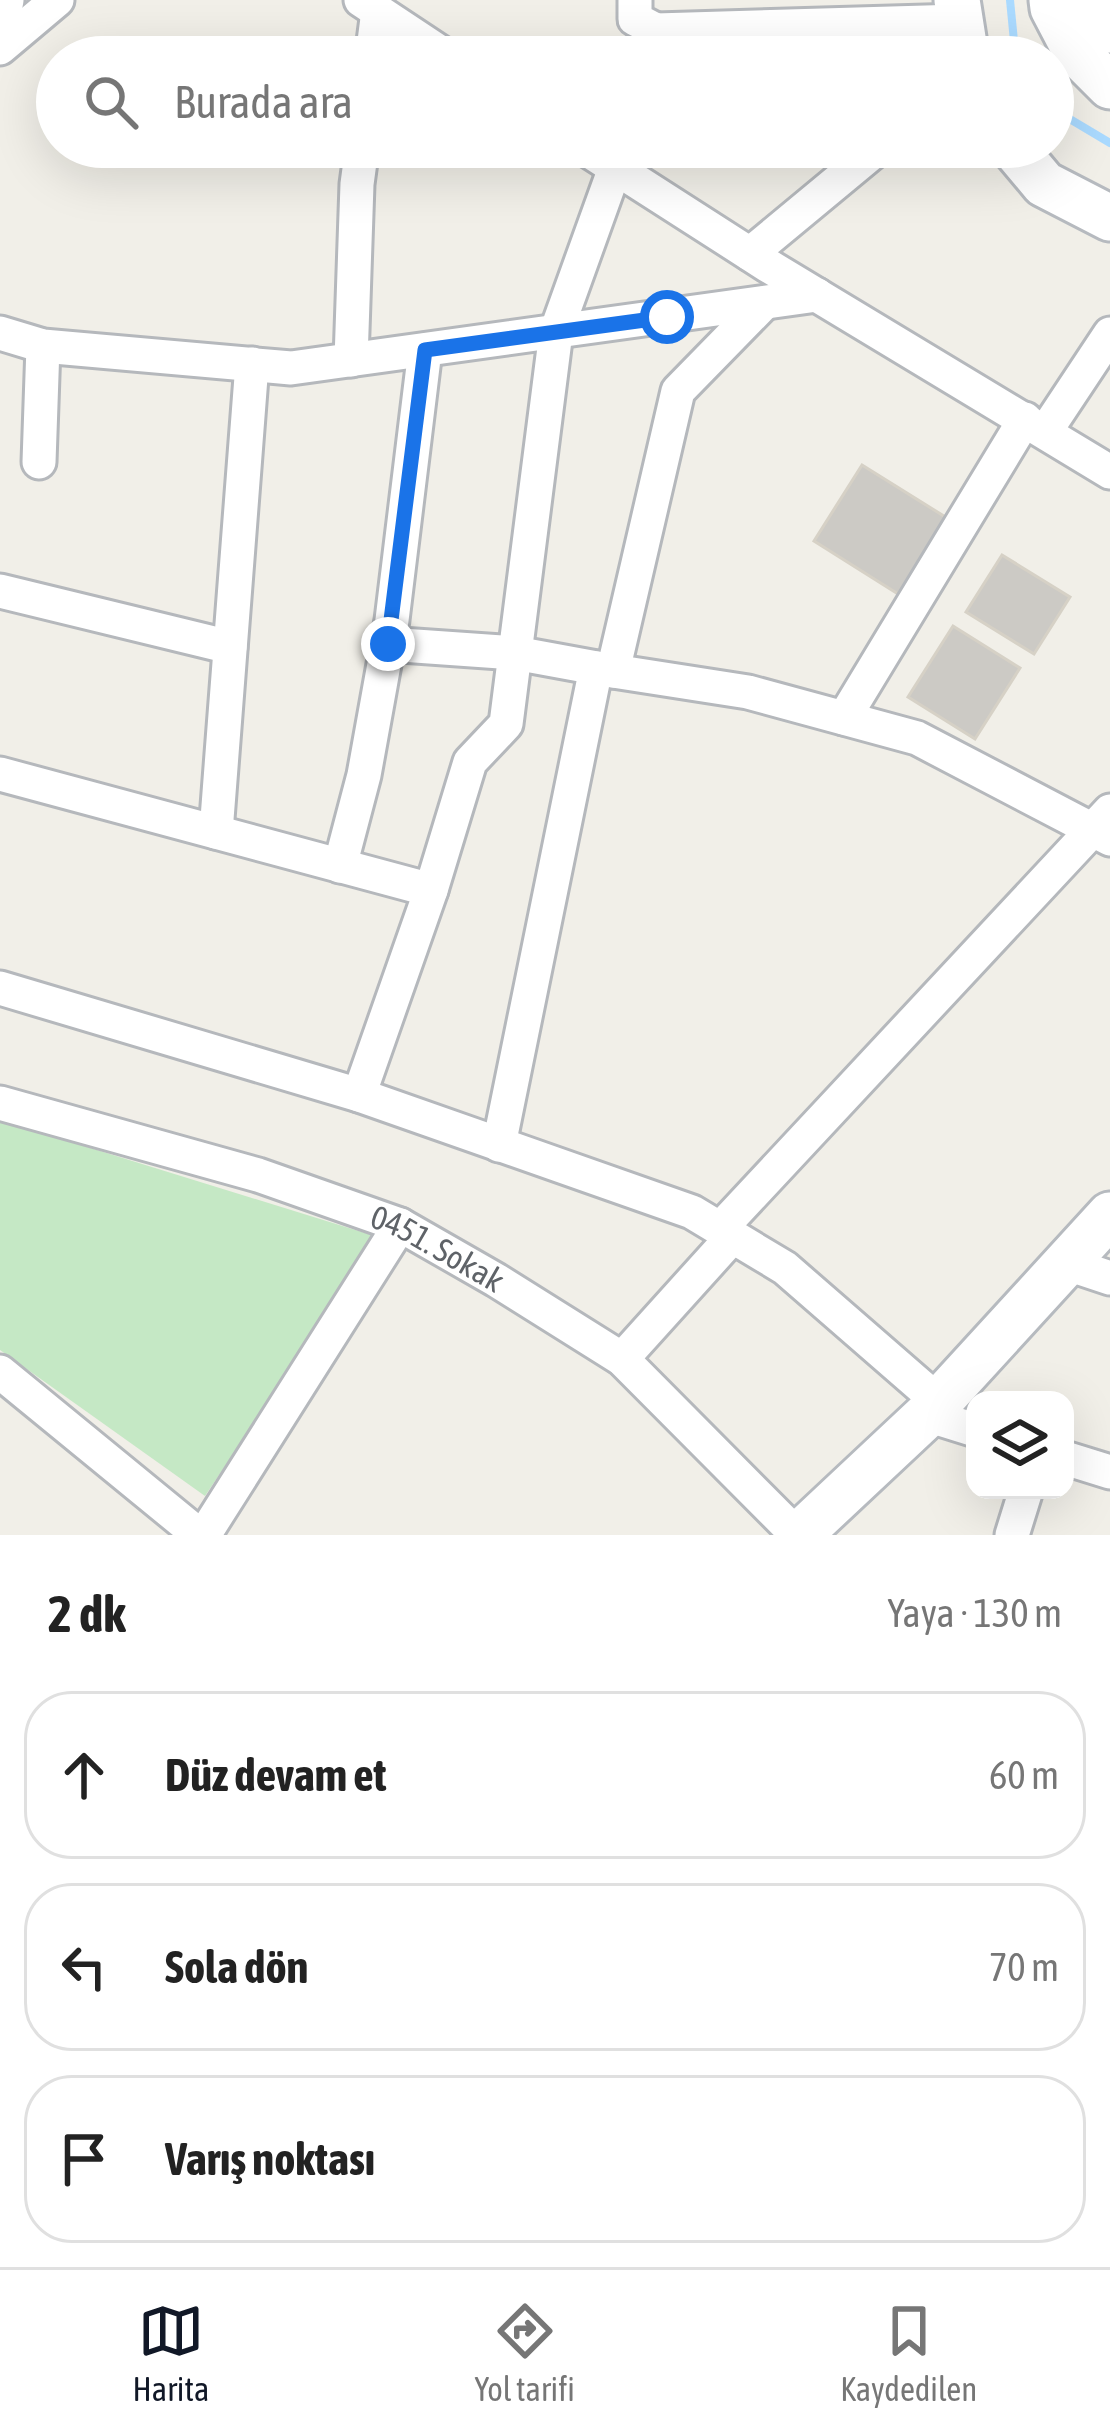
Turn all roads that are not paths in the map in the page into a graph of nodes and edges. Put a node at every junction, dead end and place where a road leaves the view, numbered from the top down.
1 (7, 0) edge
2 (57, 0) edge
3 (635, 0) edge
4 (1052, 0) edge
5 (1091, 0) edge
6 (369, 5) edge
7 (961, 26) edge
8 (1110, 30) edge
9 (0, 36) edge
10 (371, 36) edge
11 (416, 36) edge
12 (649, 36) edge
13 (791, 36) edge
14 (1068, 36) edge
15 (0, 48) edge
16 (1074, 48) edge
17 (1110, 86) edge
18 (359, 168) edge
19 (616, 168) edge
20 (635, 168) edge
21 (854, 168) edge
22 (1031, 168) edge
23 (1110, 218) edge
24 (750, 254) junction
25 (817, 295) junction
26 (764, 303) junction
27 (556, 332) junction
28 (0, 333) edge
29 (1110, 334) edge
30 (44, 346) junction
31 (425, 350) junction
32 (351, 359) junction
33 (252, 364) junction
34 (1035, 426) junction
35 (39, 462) dead end
36 (1110, 472) edge
37 (0, 591) edge
38 (388, 644) junction
39 (230, 647) junction
40 (515, 653) junction
41 (605, 670) junction
42 (844, 718) junction
43 (0, 775) edge
44 (1104, 827) edge
45 (216, 832) junction
46 (340, 866) junction
47 (431, 890) junction
48 (0, 988) edge
49 (358, 1095) junction
50 (0, 1102) edge
51 (499, 1145) junction
52 (1110, 1215) edge
53 (400, 1225) junction
54 (727, 1233) junction
55 (1066, 1263) junction
56 (1110, 1278) edge
57 (622, 1359) junction
58 (0, 1372) edge
59 (933, 1408) junction
60 (966, 1425) edge
61 (1074, 1461) edge
62 (1110, 1472) edge
63 (1023, 1499) edge
64 (202, 1535) edge
65 (798, 1535) edge
66 (1012, 1535) edge

1 - 9 street
2 - 15 street
3 - 12 street
4 - 14 street
5 - 8 street
6 - 10 street
6 - 11 street
7 - 13 street
16 - 17 street
18 - 32 street
19 - 27 street
20 - 24 street
21 - 24 street
22 - 23 street
24 - 25 street
25 - 26 street
25 - 34 street
26 - 27 street
26 - 41 street
27 - 31 street
27 - 40 street
28 - 30 street
29 - 34 street
30 - 33 street
30 - 35 street
31 - 32 street
31 - 38 street
32 - 33 street
33 - 39 street
34 - 36 street
34 - 42 street
37 - 39 street
38 - 40 street
38 - 46 street
39 - 45 street
40 - 41 street
40 - 47 street
41 - 42 street
41 - 51 street
42 - 44 street
43 - 45 street
44 - 54 street
45 - 46 street
46 - 47 street
47 - 49 street
48 - 49 street
49 - 51 street
50 - 53 street, 0451. Sokak
51 - 54 street
52 - 55 street
53 - 57 street, 0451. Sokak
53 - 64 street
54 - 57 street
54 - 59 street
55 - 56 street
55 - 59 street
57 - 65 street, 0451. Sokak
58 - 64 street
59 - 60 street
59 - 65 street
61 - 62 street
63 - 66 street

